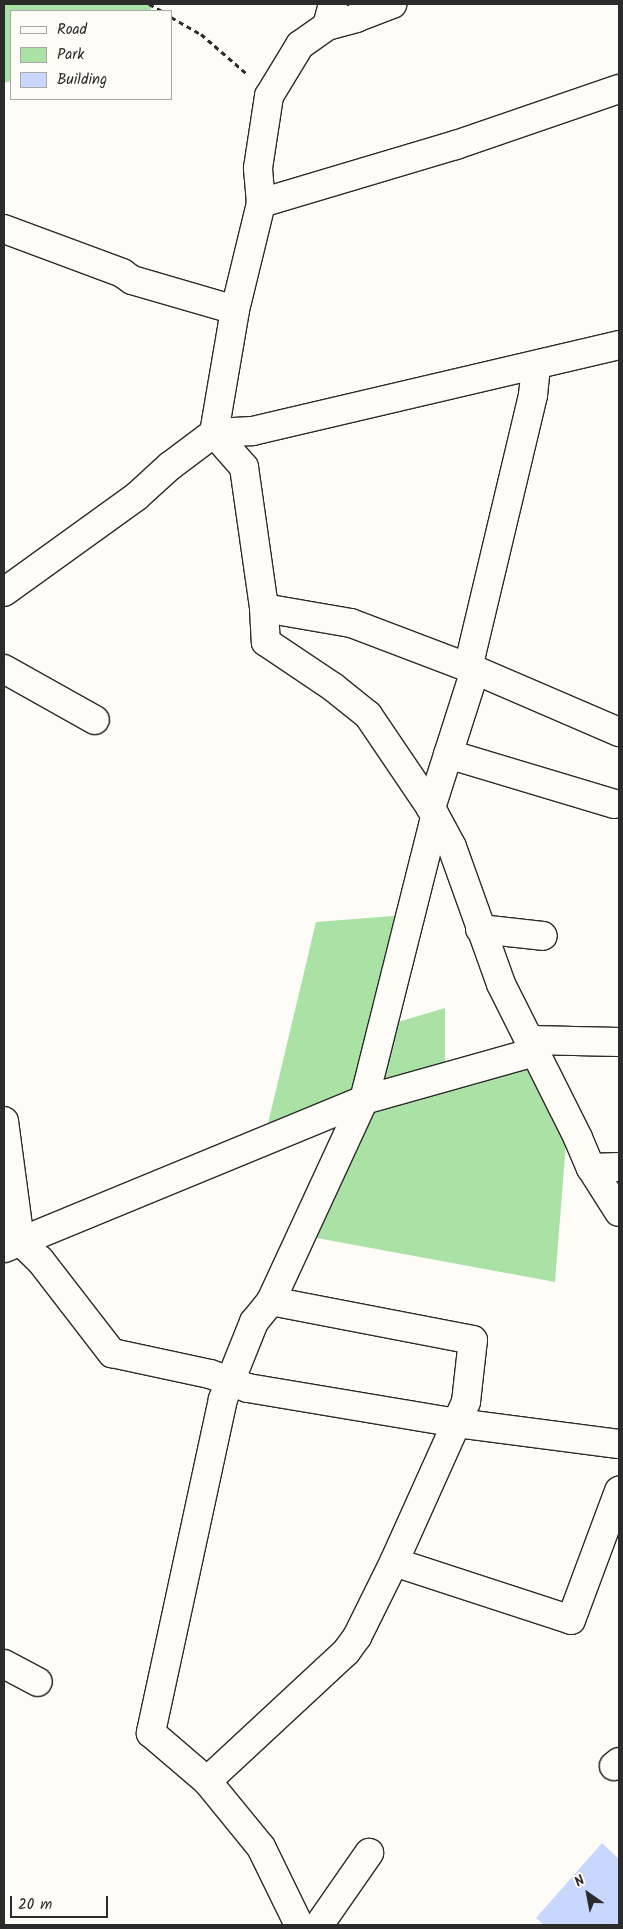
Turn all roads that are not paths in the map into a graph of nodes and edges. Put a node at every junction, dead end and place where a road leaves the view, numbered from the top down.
1 (392, 4) edge
2 (330, 15) edge
3 (619, 89) edge
4 (261, 203) junction
5 (4, 229) edge
6 (235, 310) junction
7 (619, 345) edge
8 (536, 365) junction
9 (214, 433) junction
10 (4, 592) edge
11 (264, 608) junction
12 (4, 669) edge
13 (472, 669) junction
14 (95, 720) dead end
15 (619, 732) edge
16 (448, 754) junction
17 (616, 804) dead end
18 (433, 812) junction
19 (480, 929) junction
20 (544, 936) dead end
21 (619, 1042) edge
22 (532, 1046) junction
23 (364, 1100) junction
24 (4, 1121) edge
25 (619, 1166) edge
26 (591, 1168) junction
27 (619, 1212) edge
28 (12, 1245) edge
29 (271, 1301) junction
30 (229, 1382) junction
31 (457, 1422) junction
32 (619, 1444) edge
33 (619, 1491) edge
34 (394, 1562) junction
35 (4, 1664) edge
36 (38, 1682) dead end
37 (207, 1781) junction
38 (369, 1852) dead end
39 (299, 1925) edge
40 (319, 1925) edge

1 - 2 street
2 - 4 street
3 - 4 street
4 - 6 street
5 - 6 street
6 - 9 street
7 - 8 street
8 - 9 street
8 - 13 street
9 - 10 street
9 - 11 street
11 - 13 street
11 - 18 street
12 - 14 street
13 - 15 street
13 - 16 street
16 - 17 street
16 - 18 street
18 - 19 street
18 - 23 street
19 - 20 street
19 - 22 street
21 - 22 street
22 - 23 street
22 - 26 street
23 - 28 street
23 - 29 street
24 - 28 street
25 - 26 street
26 - 27 street
28 - 30 street
29 - 30 street
29 - 31 street
30 - 31 street
30 - 37 street
31 - 32 street
31 - 34 street
33 - 34 street
34 - 37 street
35 - 36 street
37 - 39 street
38 - 40 street

